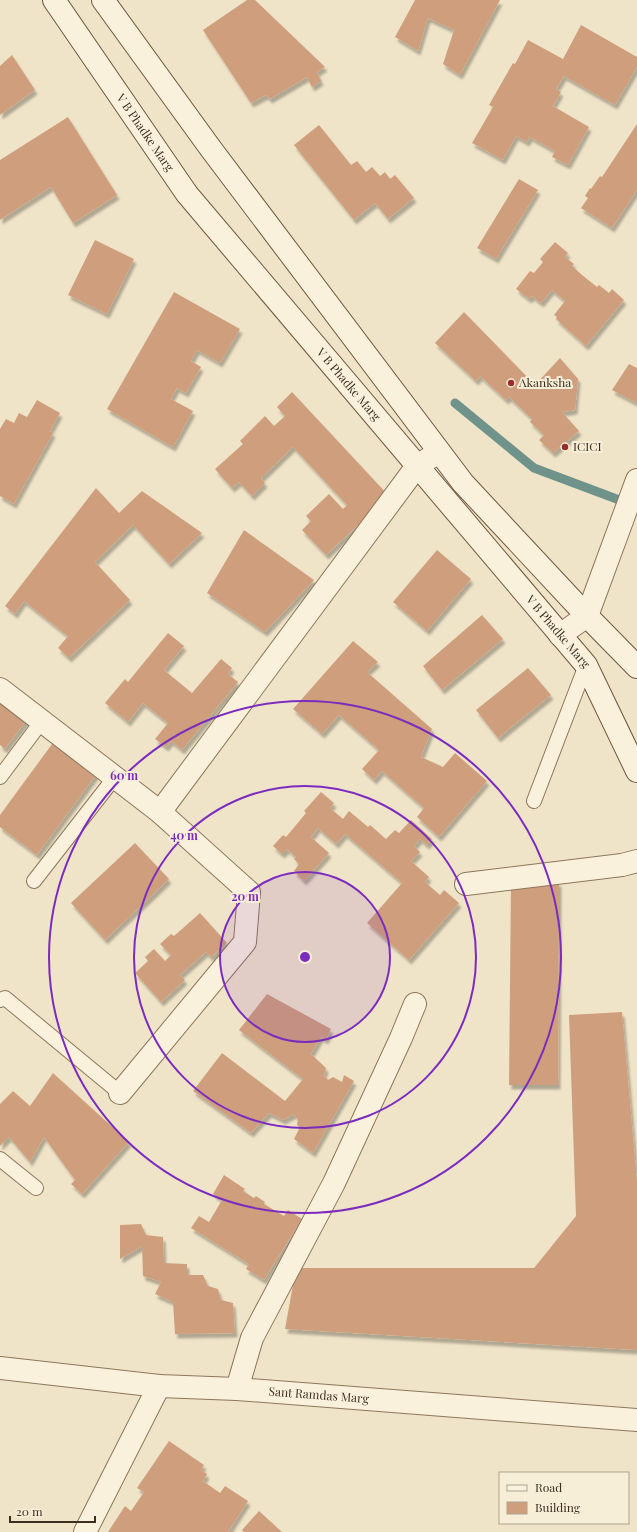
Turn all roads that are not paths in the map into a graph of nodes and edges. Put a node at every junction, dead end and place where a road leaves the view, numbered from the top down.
1 (54, 0) edge
2 (103, 0) edge
3 (439, 452) junction
4 (417, 466) junction
5 (637, 480) edge
6 (587, 616) junction
7 (560, 635) junction
8 (586, 665) junction
9 (637, 667) edge
10 (0, 689) edge
11 (42, 721) junction
12 (637, 771) edge
13 (0, 776) edge
14 (115, 777) junction
15 (534, 801) dead end
16 (160, 812) junction
17 (637, 861) edge
18 (34, 881) dead end
19 (466, 884) dead end
20 (0, 1000) edge
21 (415, 1004) dead end
22 (120, 1093) joint
23 (0, 1160) edge
24 (36, 1188) dead end
25 (0, 1368) edge
26 (159, 1386) junction
27 (237, 1389) junction
28 (637, 1420) edge
29 (85, 1532) edge

1 - 4 street, V B Phadke Marg
2 - 3 street
3 - 4 street
3 - 6 street
4 - 7 street, V B Phadke Marg
4 - 16 street
5 - 6 street
6 - 7 street
6 - 9 street
7 - 8 street, V B Phadke Marg
8 - 12 street, V B Phadke Marg
8 - 15 lane
10 - 11 street
11 - 13 lane
11 - 14 street
14 - 16 street
14 - 18 lane
16 - 22 street
17 - 19 street
20 - 22 lane
21 - 27 street
23 - 24 lane
25 - 26 street, Sant Ramdas Marg
26 - 27 street, Sant Ramdas Marg
26 - 29 street
27 - 28 street, Sant Ramdas Marg

